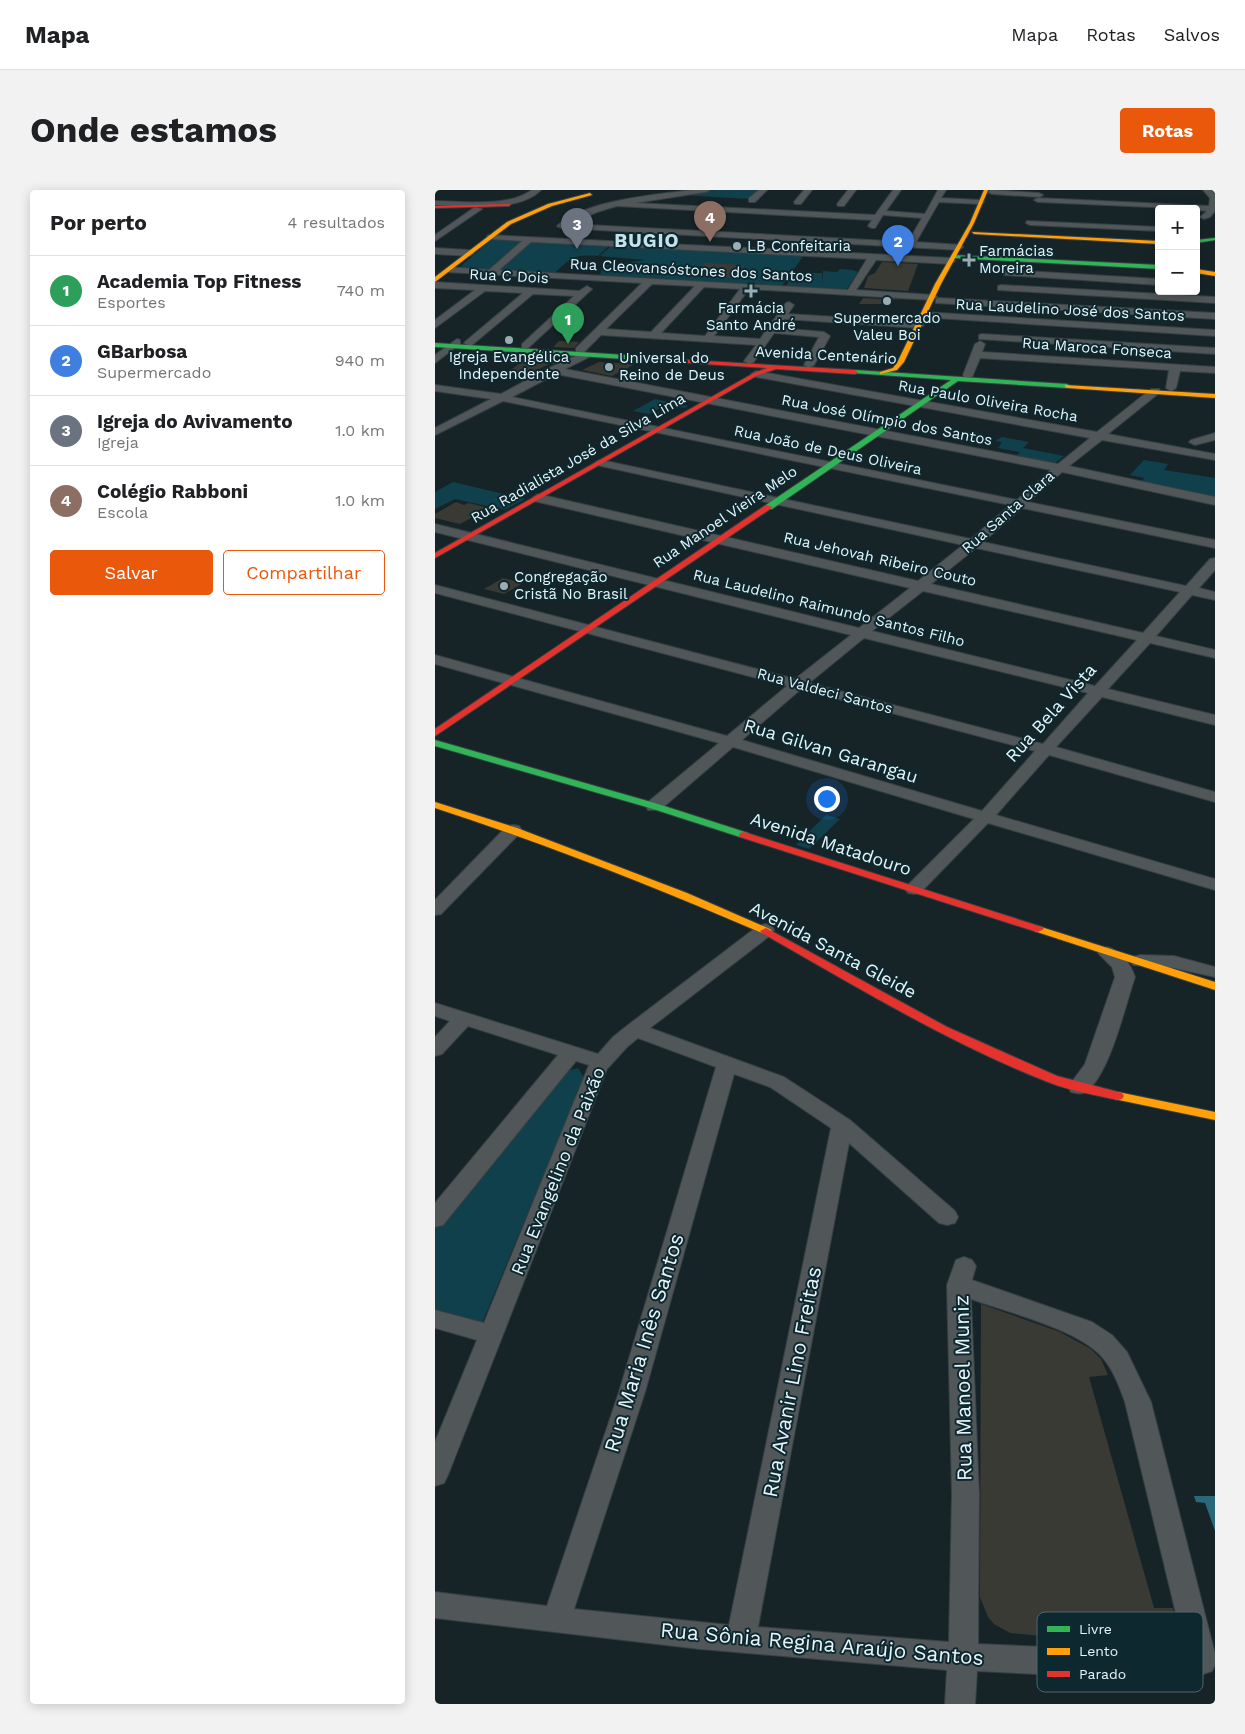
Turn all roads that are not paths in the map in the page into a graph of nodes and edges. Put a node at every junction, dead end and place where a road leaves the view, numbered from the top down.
1 (537, 190) edge
2 (706, 190) edge
3 (763, 190) edge
4 (808, 190) edge
5 (851, 190) edge
6 (897, 190) edge
7 (942, 190) edge
8 (991, 191) edge
9 (1050, 191) edge
10 (1206, 194) edge
11 (673, 195) junction
12 (713, 198) dead end
13 (742, 199) dead end
14 (1038, 199) edge
15 (752, 200) junction
16 (761, 200) dead end
17 (937, 200) junction
18 (779, 201) dead end
19 (789, 201) dead end
20 (980, 202) junction
21 (475, 203) junction
22 (618, 204) junction
23 (850, 204) dead end
24 (1214, 204) edge
25 (435, 206) edge
26 (507, 207) junction
27 (881, 211) junction
28 (770, 212) junction
29 (581, 214) junction
30 (611, 216) dead end
31 (926, 216) junction
32 (1200, 219) edge
33 (509, 223) junction
34 (1030, 223) junction
35 (561, 226) junction
36 (1116, 227) junction
37 (860, 229) dead end
38 (869, 229) junction
39 (1155, 229) edge
40 (675, 232) junction
41 (974, 233) junction
42 (491, 236) junction
43 (1023, 236) junction
44 (529, 239) junction
45 (544, 239) junction
46 (813, 239) junction
47 (1215, 239) edge
48 (435, 240) edge
49 (1111, 240) junction
50 (1200, 241) edge
51 (862, 242) junction
52 (1155, 242) edge
53 (911, 244) junction
54 (659, 246) junction
55 (435, 251) edge
56 (469, 253) junction
57 (803, 253) junction
58 (956, 255) junction
59 (873, 257) junction
60 (1013, 259) junction
61 (1106, 264) junction
62 (1155, 267) edge
63 (449, 270) junction
64 (492, 272) junction
65 (1200, 272) edge
66 (1007, 274) junction
67 (1215, 274) edge
68 (599, 278) junction
69 (1102, 279) junction
70 (435, 280) edge
71 (649, 282) junction
72 (1155, 282) edge
73 (702, 284) junction
74 (435, 285) edge
75 (745, 287) junction
76 (483, 288) junction
77 (1001, 288) junction
78 (799, 290) junction
79 (1205, 290) dead end
80 (531, 291) junction
81 (850, 293) junction
82 (1215, 293) edge
83 (581, 294) junction
84 (1127, 295) junction
85 (1215, 300) edge
86 (995, 303) junction
87 (1044, 306) junction
88 (929, 311) junction
89 (1123, 311) junction
90 (782, 316) junction
91 (1215, 316) edge
92 (989, 320) junction
93 (1038, 323) junction
94 (1215, 323) edge
95 (435, 325) edge
96 (772, 330) junction
97 (1166, 330) junction
98 (600, 332) junction
99 (1215, 333) edge
100 (653, 336) junction
101 (983, 337) junction
102 (707, 339) junction
103 (435, 340) edge
104 (763, 342) junction
105 (469, 343) junction
106 (454, 344) junction
107 (435, 345) edge
108 (1120, 346) junction
109 (529, 348) junction
110 (1164, 348) junction
111 (1215, 351) edge
112 (583, 352) junction
113 (977, 355) junction
114 (435, 360) edge
115 (749, 361) junction
116 (791, 364) junction
117 (1116, 364) junction
118 (809, 365) junction
119 (775, 367) junction
120 (1175, 368) junction
121 (553, 370) junction
122 (1215, 370) edge
123 (891, 372) junction
124 (756, 374) junction
125 (963, 377) junction
126 (435, 388) edge
127 (1171, 388) junction
128 (1155, 391) junction
129 (1215, 391) edge
130 (1215, 396) edge
131 (499, 397) junction
132 (708, 401) junction
133 (920, 404) junction
134 (657, 430) junction
135 (435, 432) edge
136 (877, 434) junction
137 (1215, 436) edge
138 (1100, 437) junction
139 (1195, 442) dead end
140 (1215, 457) edge
141 (601, 463) junction
142 (827, 466) junction
143 (1060, 468) junction
144 (538, 498) junction
145 (777, 501) junction
146 (1215, 501) edge
147 (1019, 504) junction
148 (435, 528) edge
149 (470, 536) junction
150 (719, 540) junction
151 (974, 543) junction
152 (1215, 544) edge
153 (435, 556) edge
154 (1215, 562) edge
155 (656, 582) junction
156 (920, 585) junction
157 (435, 589) edge
158 (1189, 591) junction
159 (1215, 596) edge
160 (587, 628) junction
161 (862, 633) junction
162 (1145, 637) junction
163 (1215, 654) edge
164 (435, 659) edge
165 (510, 681) junction
166 (798, 684) junction
167 (1099, 690) junction
168 (1215, 720) edge
169 (435, 733) edge
170 (732, 742) junction
171 (435, 743) edge
172 (1045, 750) junction
173 (1215, 797) edge
174 (435, 805) edge
175 (654, 806) junction
176 (984, 818) junction
177 (513, 830) junction
178 (1215, 885) edge
179 (914, 889) junction
180 (435, 910) edge
181 (765, 930) junction
182 (1107, 953) junction
183 (1138, 961) joint
184 (1214, 979) edge
185 (435, 1010) edge
186 (464, 1018) junction
187 (635, 1030) junction
188 (435, 1049) edge
189 (572, 1052) junction
190 (601, 1062) junction
191 (727, 1064) junction
192 (1078, 1087) junction
193 (1215, 1116) edge
194 (842, 1125) junction
195 (947, 1217) dead end
196 (435, 1219) edge
197 (961, 1275) joint
198 (435, 1319) edge
199 (492, 1335) junction
200 (435, 1475) edge
201 (435, 1604) edge
202 (1191, 1612) edge
203 (556, 1620) junction
204 (741, 1639) junction
205 (964, 1656) junction
206 (1037, 1660) edge
207 (960, 1704) edge

1 - 26 street
2 - 11 street
3 - 15 street
4 - 19 street
5 - 23 street
6 - 27 street
7 - 17 street
8 - 14 street
8 - 20 main road
8 - 41 main road
9 - 14 street
10 - 24 street
11 - 12 street
11 - 22 street
13 - 15 street
14 - 24 street
14 - 34 street
15 - 16 street
17 - 20 street
17 - 31 street
18 - 28 street
20 - 58 main road
21 - 25 main road
21 - 26 main road
21 - 48 street
22 - 28 street
22 - 29 street
24 - 32 street
26 - 33 main road
26 - 33 main road
27 - 28 street
27 - 31 street
27 - 38 street
29 - 30 street
29 - 35 street
31 - 53 street
33 - 42 main road
34 - 36 street
34 - 43 street
35 - 40 street
35 - 45 street
36 - 39 street
36 - 49 street
37 - 38 street
38 - 51 street
40 - 46 street
40 - 54 street
41 - 43 main road
41 - 58 main road
42 - 44 street
42 - 56 main road
43 - 49 main road
44 - 45 street
44 - 64 street
45 - 54 street
46 - 51 street
46 - 57 street
47 - 50 main road
49 - 52 main road
51 - 53 street
53 - 58 street
54 - 57 street
55 - 56 street
56 - 63 main road
57 - 59 street
58 - 59 street
58 - 60 main road
58 - 88 main road
59 - 81 street
60 - 61 main road
60 - 66 street
61 - 62 main road
61 - 69 street
63 - 64 street, Rua Cleovansóstones dos Santos
63 - 70 main road
64 - 68 street, Rua Cleovansóstones dos Santos
65 - 67 main road
66 - 69 street
66 - 77 street
68 - 71 street, Rua Cleovansóstones dos Santos
68 - 83 street
69 - 72 street
71 - 73 street, Rua Cleovansóstones dos Santos
71 - 98 street
73 - 75 street, Rua Cleovansóstones dos Santos
73 - 100 street
74 - 76 street, Rua C Dois
75 - 78 street, Rua Cleovansóstones dos Santos
75 - 102 street
76 - 80 street, Rua C Dois
76 - 95 street
77 - 84 street
77 - 86 street
78 - 81 street, Rua Cleovansóstones dos Santos
78 - 90 street
79 - 82 street
80 - 83 street, Rua C Dois
80 - 105 street
81 - 88 street, Rua Cleovansóstones dos Santos
83 - 109 street
84 - 85 street
84 - 89 street
86 - 87 street
86 - 88 street
87 - 89 street
87 - 93 street
88 - 90 street
88 - 92 street, Rua Laudelino José dos Santos
88 - 123 main road
89 - 91 street
90 - 96 street
92 - 93 street, Rua Laudelino José dos Santos
92 - 101 street
93 - 97 street, Rua Laudelino José dos Santos
94 - 99 street
96 - 104 street
96 - 118 street
97 - 99 street, Rua Laudelino José dos Santos
97 - 110 street
98 - 100 street
98 - 112 street
100 - 102 street
101 - 108 street, Rua Maroca Fonseca
101 - 113 street
102 - 104 street
103 - 106 main road, Avenida Centenário
104 - 115 street
105 - 106 main road, Avenida Centenário
105 - 109 main road, Avenida Centenário
106 - 107 main road, Avenida Centenário
106 - 109 main road, Avenida Centenário
106 - 114 street
108 - 110 street, Rua Maroca Fonseca
108 - 117 street
109 - 112 main road, Avenida Centenário
110 - 111 street, Rua Maroca Fonseca
112 - 115 main road, Avenida Centenário
112 - 119 main road, Avenida Centenário
112 - 121 street
113 - 117 street, Rua Maroca Fonseca
113 - 125 street
115 - 116 main road, Avenida Centenário
116 - 118 main road, Avenida Centenário
116 - 119 main road, Rua Radialista José da Silva Lima
117 - 120 street, Rua Maroca Fonseca
118 - 123 main road, Avenida Centenário
119 - 123 main road, Avenida Centenário
119 - 124 main road, Rua Radialista José da Silva Lima
120 - 122 street, Rua Maroca Fonseca
120 - 127 street
121 - 131 street
121 - 132 street, Rua José Olímpio dos Santos
123 - 125 main road, Avenida Centenário
124 - 132 main road, Rua Radialista José da Silva Lima
124 - 133 street, Rua Paulo Oliveira Rocha
125 - 127 main road, Avenida Centenário
125 - 128 main road, Avenida Centenário
125 - 133 main road, Rua Manoel Vieira Melo
126 - 131 street, Rua João de Deus Oliveira
127 - 129 main road, Avenida Centenário
128 - 130 main road, Avenida Centenário
128 - 138 street, Rua Santa Clara
131 - 134 street, Rua João de Deus Oliveira
131 - 135 street
132 - 134 main road, Rua Radialista José da Silva Lima
132 - 136 street, Rua José Olímpio dos Santos
133 - 136 main road, Rua Manoel Vieira Melo
133 - 138 street, Rua Paulo Oliveira Rocha
134 - 141 main road, Rua Radialista José da Silva Lima
134 - 142 street, Rua João de Deus Oliveira
136 - 142 main road, Rua Manoel Vieira Melo
136 - 143 street, Rua José Olímpio dos Santos
137 - 139 street
138 - 140 street, Rua Paulo Oliveira Rocha
138 - 143 street, Rua Santa Clara
141 - 144 main road, Rua Radialista José da Silva Lima
141 - 145 street
142 - 145 main road, Rua Manoel Vieira Melo
142 - 147 street, Rua João de Deus Oliveira
143 - 146 street, Rua José Olímpio dos Santos
143 - 147 street, Rua Santa Clara
144 - 149 main road, Rua Radialista José da Silva Lima
144 - 150 street, Rua Jehovah Ribeiro Couto
145 - 150 main road, Rua Manoel Vieira Melo
145 - 151 street
147 - 151 street, Rua Santa Clara
147 - 152 street, Rua João de Deus Oliveira
148 - 149 street, Rua Laudelino Raimundo Santos Filho
149 - 153 main road, Rua Radialista José da Silva Lima
149 - 155 street, Rua Laudelino Raimundo Santos Filho
150 - 155 main road, Rua Manoel Vieira Melo
150 - 156 street, Rua Jehovah Ribeiro Couto
151 - 156 street, Rua Santa Clara
151 - 158 street
154 - 158 street, Rua Bela Vista
155 - 160 main road, Rua Manoel Vieira Melo
155 - 161 street, Rua Laudelino Raimundo Santos Filho
156 - 161 street, Rua Santa Clara
156 - 162 street, Rua Jehovah Ribeiro Couto
157 - 160 street, Rua Valdeci Santos
158 - 159 street
158 - 162 street, Rua Bela Vista
160 - 165 main road, Rua Manoel Vieira Melo
160 - 166 street, Rua Valdeci Santos
161 - 166 street, Rua Santa Clara
161 - 167 street, Rua Laudelino Raimundo Santos Filho
162 - 163 street, Rua Jehovah Ribeiro Couto
162 - 167 street, Rua Bela Vista
164 - 165 street, Rua Gilvan Garangau
165 - 169 main road, Rua Manoel Vieira Melo
165 - 170 street, Rua Gilvan Garangau
166 - 170 street, Rua Santa Clara
166 - 172 street, Rua Valdeci Santos
167 - 168 street, Rua Laudelino Raimundo Santos Filho
167 - 172 street, Rua Bela Vista
170 - 175 street, Rua Santa Clara
170 - 176 street, Rua Gilvan Garangau
171 - 175 main road, Avenida Matadouro
172 - 173 street, Rua Valdeci Santos
172 - 176 street, Rua Bela Vista
174 - 177 main road, Avenida Santa Gleide
175 - 179 main road, Avenida Matadouro
176 - 178 street, Rua Gilvan Garangau
176 - 179 street, Rua Bela Vista
177 - 180 street
177 - 181 main road, Avenida Santa Gleide
179 - 182 main road, Avenida Matadouro
181 - 187 street, Rua Evangelino da Paixão
181 - 192 main road, Avenida Santa Gleide
182 - 183 main road, Avenida Matadouro
182 - 192 street
183 - 184 street
185 - 186 street
186 - 188 street
186 - 189 street
187 - 190 street, Rua Evangelino da Paixão
187 - 191 street
189 - 190 street
189 - 196 street
190 - 199 street, Rua Evangelino da Paixão
191 - 194 street
191 - 203 street, Rua Maria Inês Santos
192 - 193 main road, Avenida Santa Gleide
194 - 195 street
194 - 204 street, Rua Avanir Lino Freitas
197 - 202 street, Rua Manoel Muniz
197 - 205 street, Rua Manoel Muniz
198 - 199 street
199 - 200 street, Rua Evangelino da Paixão
201 - 203 street, Rua Sônia Regina Araújo Santos
203 - 204 street, Rua Sônia Regina Araújo Santos
204 - 205 street, Rua Sônia Regina Araújo Santos
205 - 206 street, Rua Sônia Regina Araújo Santos
205 - 207 street, Rua Manoel Muniz

